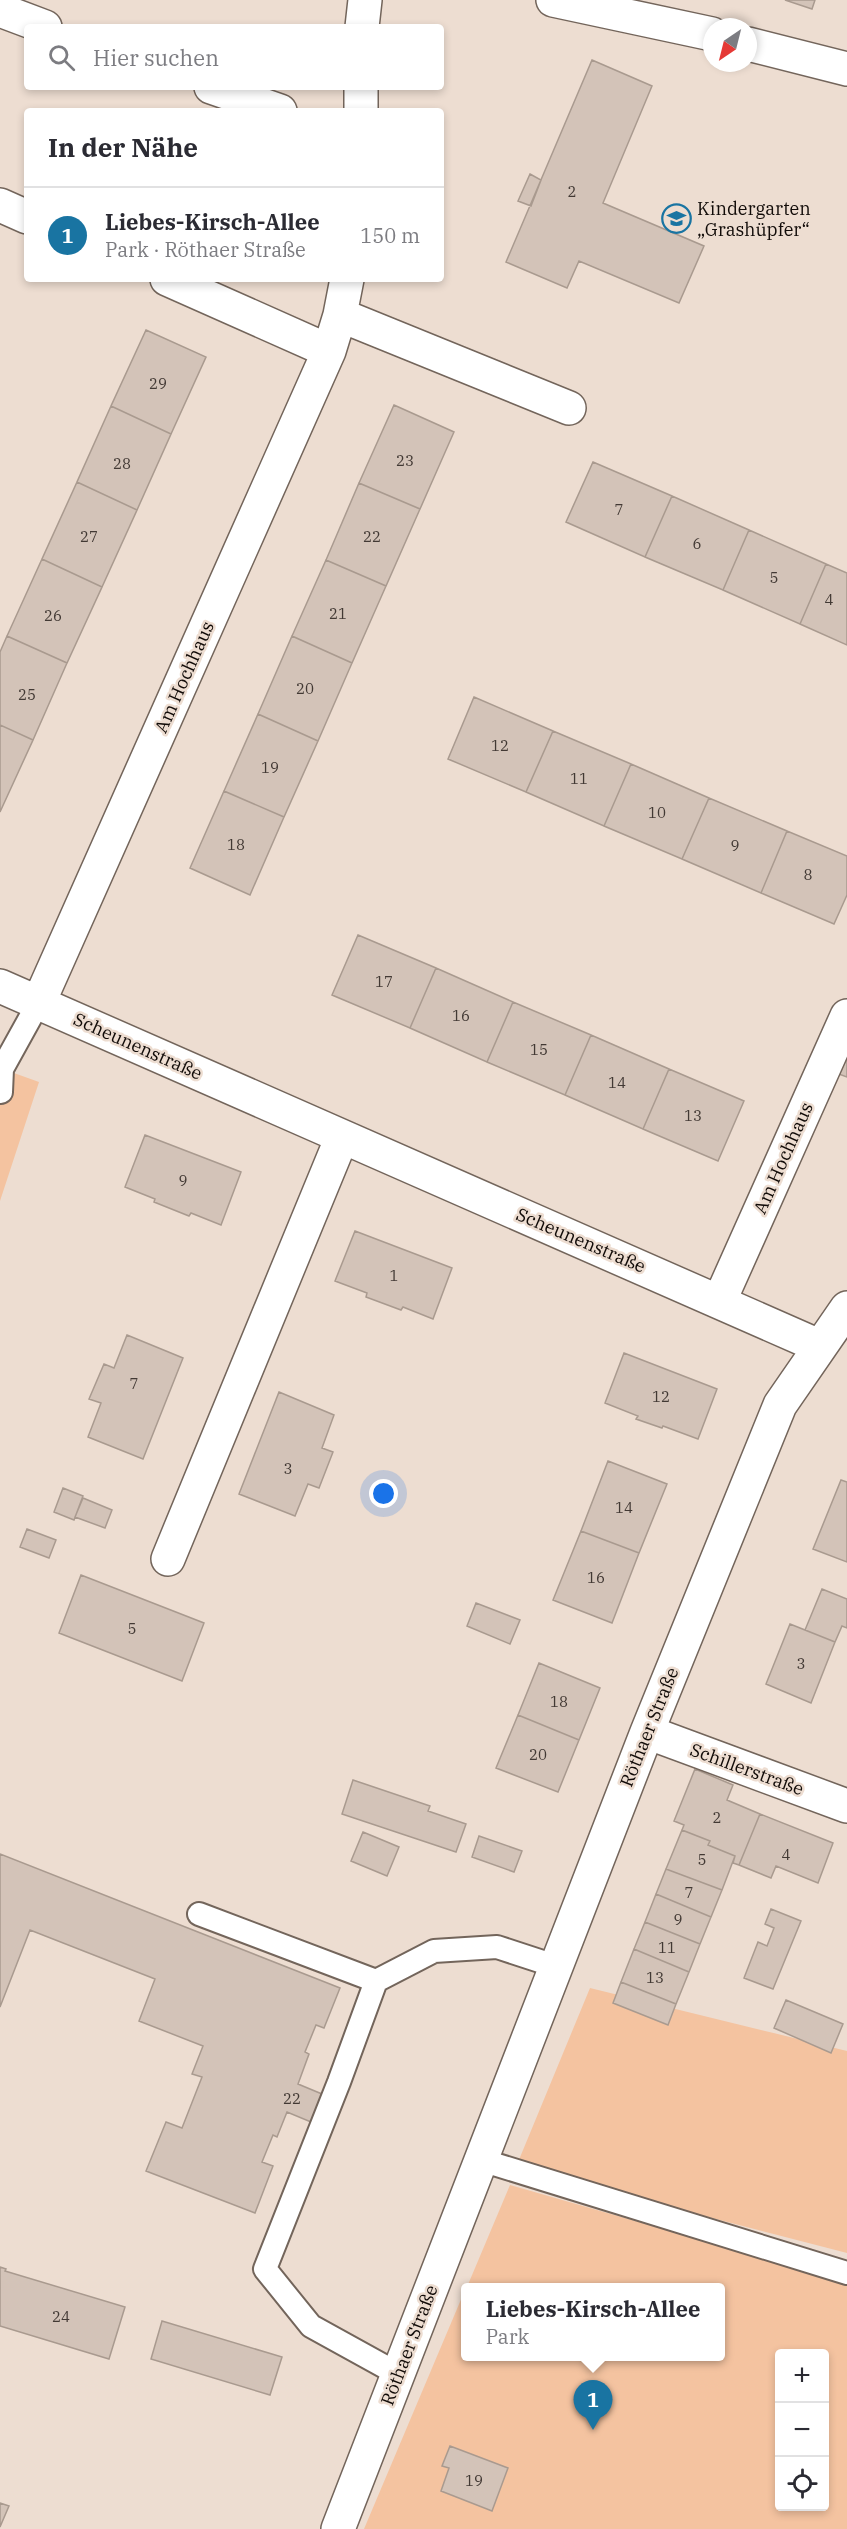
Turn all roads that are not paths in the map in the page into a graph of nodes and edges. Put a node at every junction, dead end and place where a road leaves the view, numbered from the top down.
1 (365, 0) edge
2 (553, 0) edge
3 (0, 10) edge
4 (37, 24) edge
5 (362, 24) edge
6 (703, 32) edge
7 (757, 46) edge
8 (847, 69) edge
9 (220, 90) edge
10 (361, 90) edge
11 (271, 108) edge
12 (361, 108) edge
13 (0, 205) edge
14 (24, 216) edge
15 (174, 282) edge
16 (346, 282) edge
17 (340, 315) junction
18 (329, 351) junction
19 (569, 408) dead end
20 (0, 986) edge
21 (39, 1002) junction
22 (847, 1016) edge
23 (1, 1092) edge
24 (342, 1137) junction
25 (720, 1300) junction
26 (847, 1308) edge
27 (819, 1346) junction
28 (168, 1559) dead end
29 (647, 1732) junction
30 (847, 1806) edge
31 (199, 1914) dead end
32 (555, 1966) junction
33 (376, 1981) junction
34 (481, 2160) junction
35 (847, 2273) edge
36 (398, 2374) junction
37 (338, 2529) edge

1 - 5 street
2 - 6 street
3 - 4 street
7 - 8 street
9 - 11 street
10 - 12 street
13 - 14 street
15 - 18 street
16 - 17 street, Am Hochhaus
17 - 18 street, Am Hochhaus
17 - 19 street
18 - 21 street, Am Hochhaus
20 - 21 street, Scheunenstraße
21 - 23 lane
21 - 24 street, Scheunenstraße
22 - 25 street, Am Hochhaus
24 - 25 street, Scheunenstraße
24 - 28 street
25 - 27 street, Scheunenstraße
26 - 27 street, Röthaer Straße
27 - 29 street, Röthaer Straße
29 - 30 street, Schillerstraße
29 - 32 street, Röthaer Straße
31 - 33 lane
32 - 33 lane
32 - 34 street, Röthaer Straße
33 - 36 lane
34 - 35 lane
34 - 36 street, Röthaer Straße
36 - 37 street, Röthaer Straße

